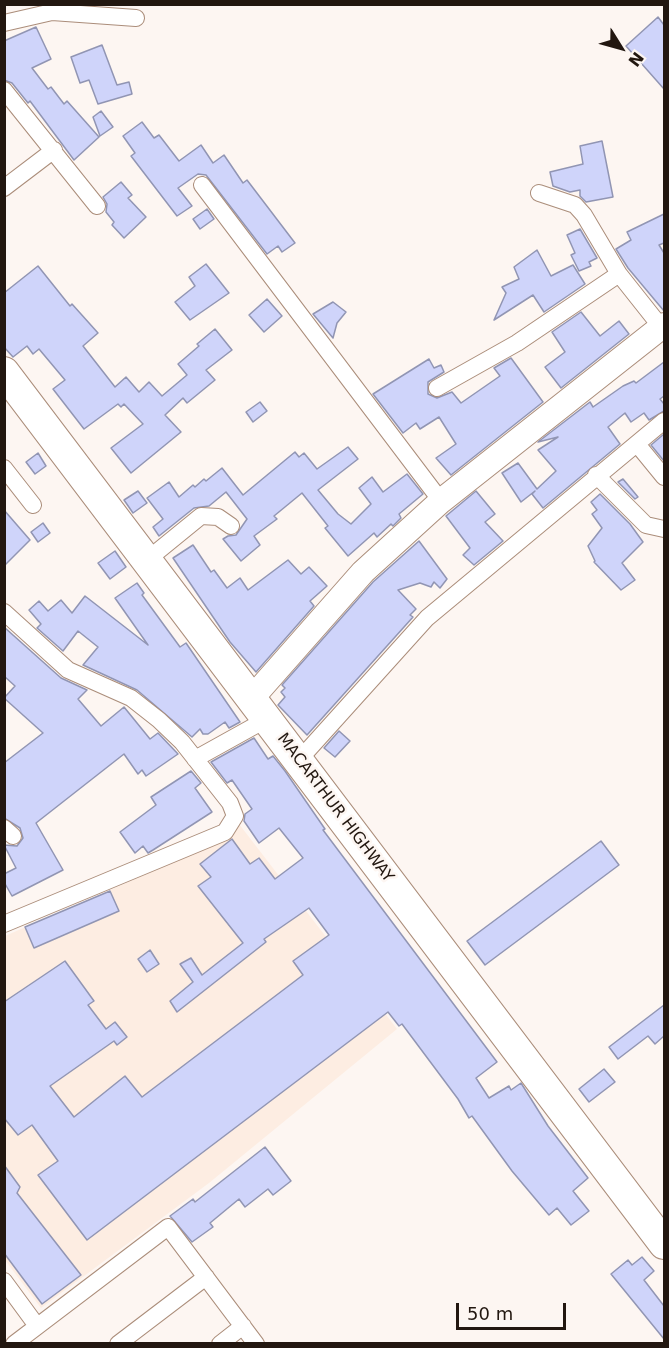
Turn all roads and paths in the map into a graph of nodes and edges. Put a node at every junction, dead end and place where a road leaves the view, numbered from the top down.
1 (136, 18) dead end
2 (4, 23) edge
3 (4, 90) edge
4 (54, 150) junction
5 (202, 185) dead end
6 (4, 188) edge
7 (539, 193) dead end
8 (97, 207) dead end
9 (619, 274) junction
10 (663, 326) edge
11 (4, 372) edge
12 (437, 388) dead end
13 (664, 421) edge
14 (637, 444) junction
15 (4, 468) edge
16 (596, 475) junction
17 (664, 477) edge
18 (441, 501) junction
19 (33, 505) dead end
20 (231, 526) dead end
21 (664, 530) edge
22 (147, 560) junction
23 (4, 612) edge
24 (260, 709) junction
25 (195, 759) junction
26 (299, 760) junction
27 (4, 924) edge
28 (664, 1244) edge
29 (206, 1277) junction
30 (4, 1281) edge
31 (37, 1326) junction
32 (243, 1326) junction
33 (14, 1344) edge
34 (118, 1344) edge
35 (220, 1344) edge
36 (256, 1344) edge

1 - 2 street
3 - 4 street
4 - 6 street
4 - 8 street
5 - 18 street
7 - 9 street
9 - 10 street
9 - 12 street
10 - 18 street
11 - 22 highway, MACARTHUR HIGHWAY
13 - 14 street
14 - 16 street
14 - 17 street
15 - 19 street
16 - 21 street
16 - 26 street
18 - 24 street
20 - 22 street
22 - 24 highway, MACARTHUR HIGHWAY
23 - 25 street
24 - 25 street
24 - 26 highway, MACARTHUR HIGHWAY
25 - 27 street
26 - 28 highway, MACARTHUR HIGHWAY
29 - 31 street
29 - 32 street
29 - 34 street
30 - 31 street
31 - 33 street
32 - 35 street
32 - 36 street

